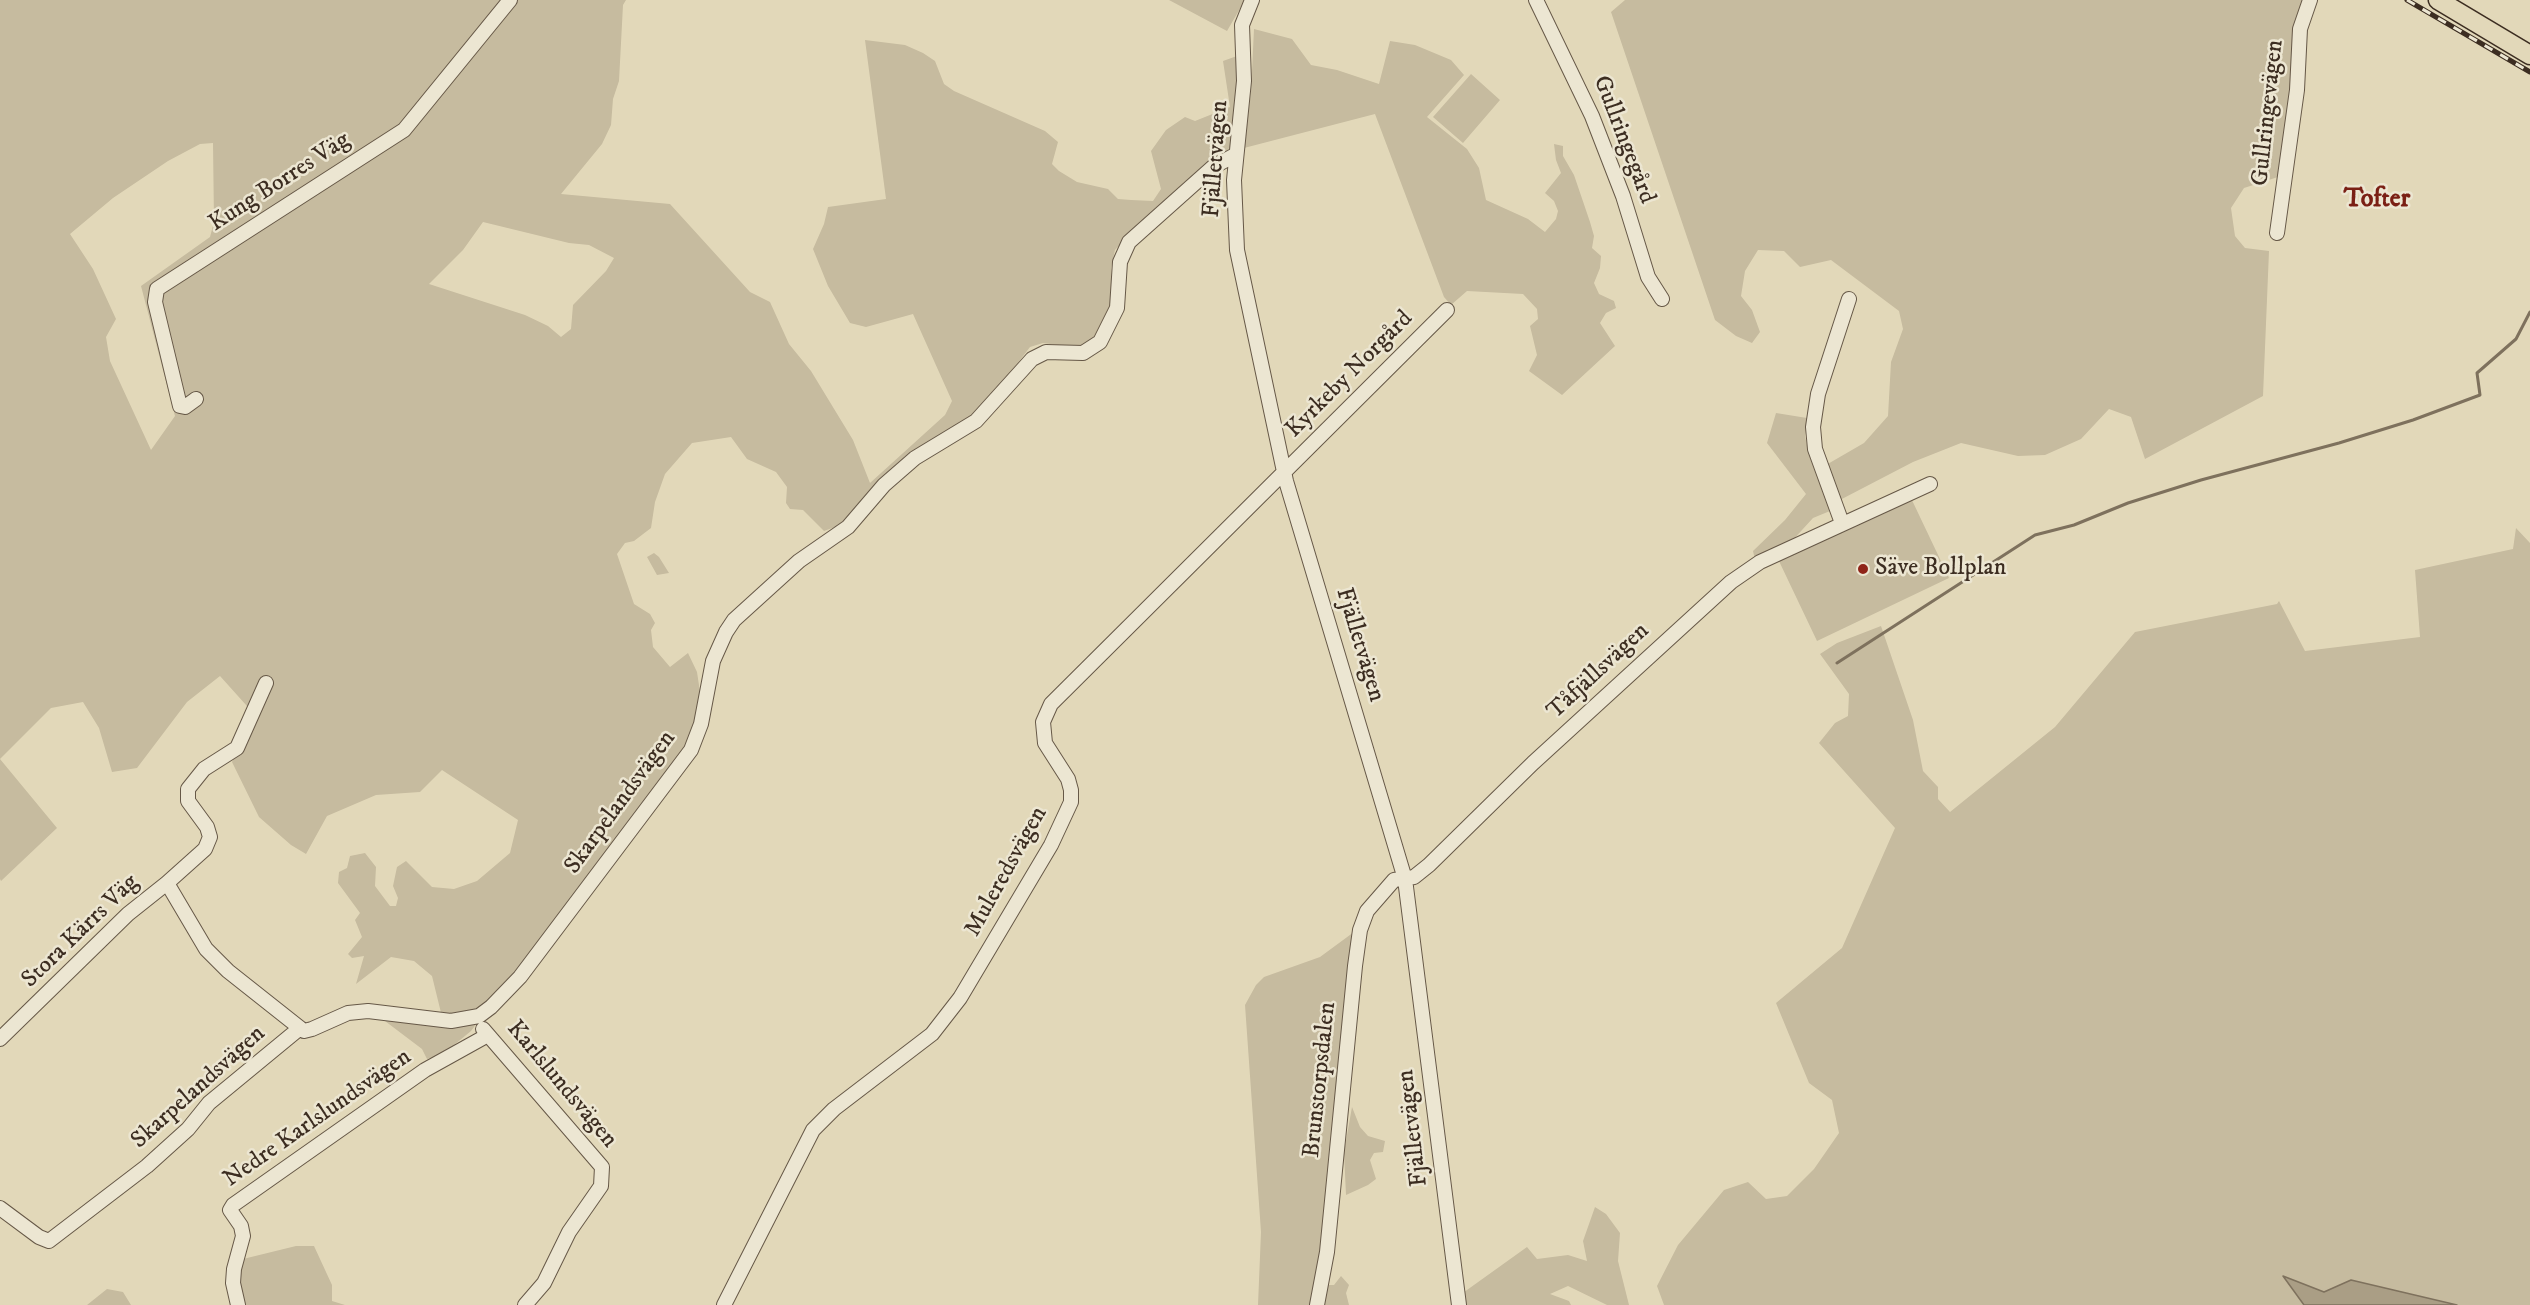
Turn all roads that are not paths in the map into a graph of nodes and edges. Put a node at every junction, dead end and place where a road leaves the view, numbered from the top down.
1 (510, 0) edge
2 (1252, 0) edge
3 (1536, 0) edge
4 (2310, 0) edge
5 (2438, 0) edge
6 (2530, 55) edge
7 (1235, 156) junction
8 (2277, 233) dead end
9 (1662, 299) dead end
10 (1849, 299) dead end
11 (1447, 310) dead end
12 (196, 399) dead end
13 (1284, 472) junction
14 (1930, 484) dead end
15 (1842, 524) junction
16 (266, 683) dead end
17 (1405, 879) junction
18 (167, 882) junction
19 (479, 1016) junction
20 (300, 1028) junction
21 (488, 1035) junction
22 (0, 1039) edge
23 (0, 1208) edge
24 (238, 1305) edge
25 (525, 1305) edge
26 (724, 1305) edge
27 (1317, 1305) edge
28 (1459, 1305) edge

1 - 12 street, Kung Borres Väg
2 - 7 street, Fjälletvägen
3 - 9 street, Gullringegård
4 - 8 street, Gullringevägen
5 - 6 main road
7 - 13 street, Fjälletvägen
7 - 19 street, Skarpelandsvägen
10 - 15 street
11 - 13 street, Kyrkeby Norgård
13 - 17 street, Fjälletvägen
13 - 26 street, Muleredsvägen
14 - 15 street, Tåfjällsvägen
15 - 17 street, Tåfjällsvägen
16 - 18 street, Stora Kärrs Väg
17 - 27 street, Brunstorpsdalen
17 - 28 street, Fjälletvägen
18 - 20 street
18 - 22 street, Stora Kärrs Väg
19 - 20 street, Skarpelandsvägen
19 - 21 street, Karlslundsvägen
20 - 23 street, Skarpelandsvägen
21 - 24 street, Nedre Karlslundsvägen
21 - 25 street, Karlslundsvägen

